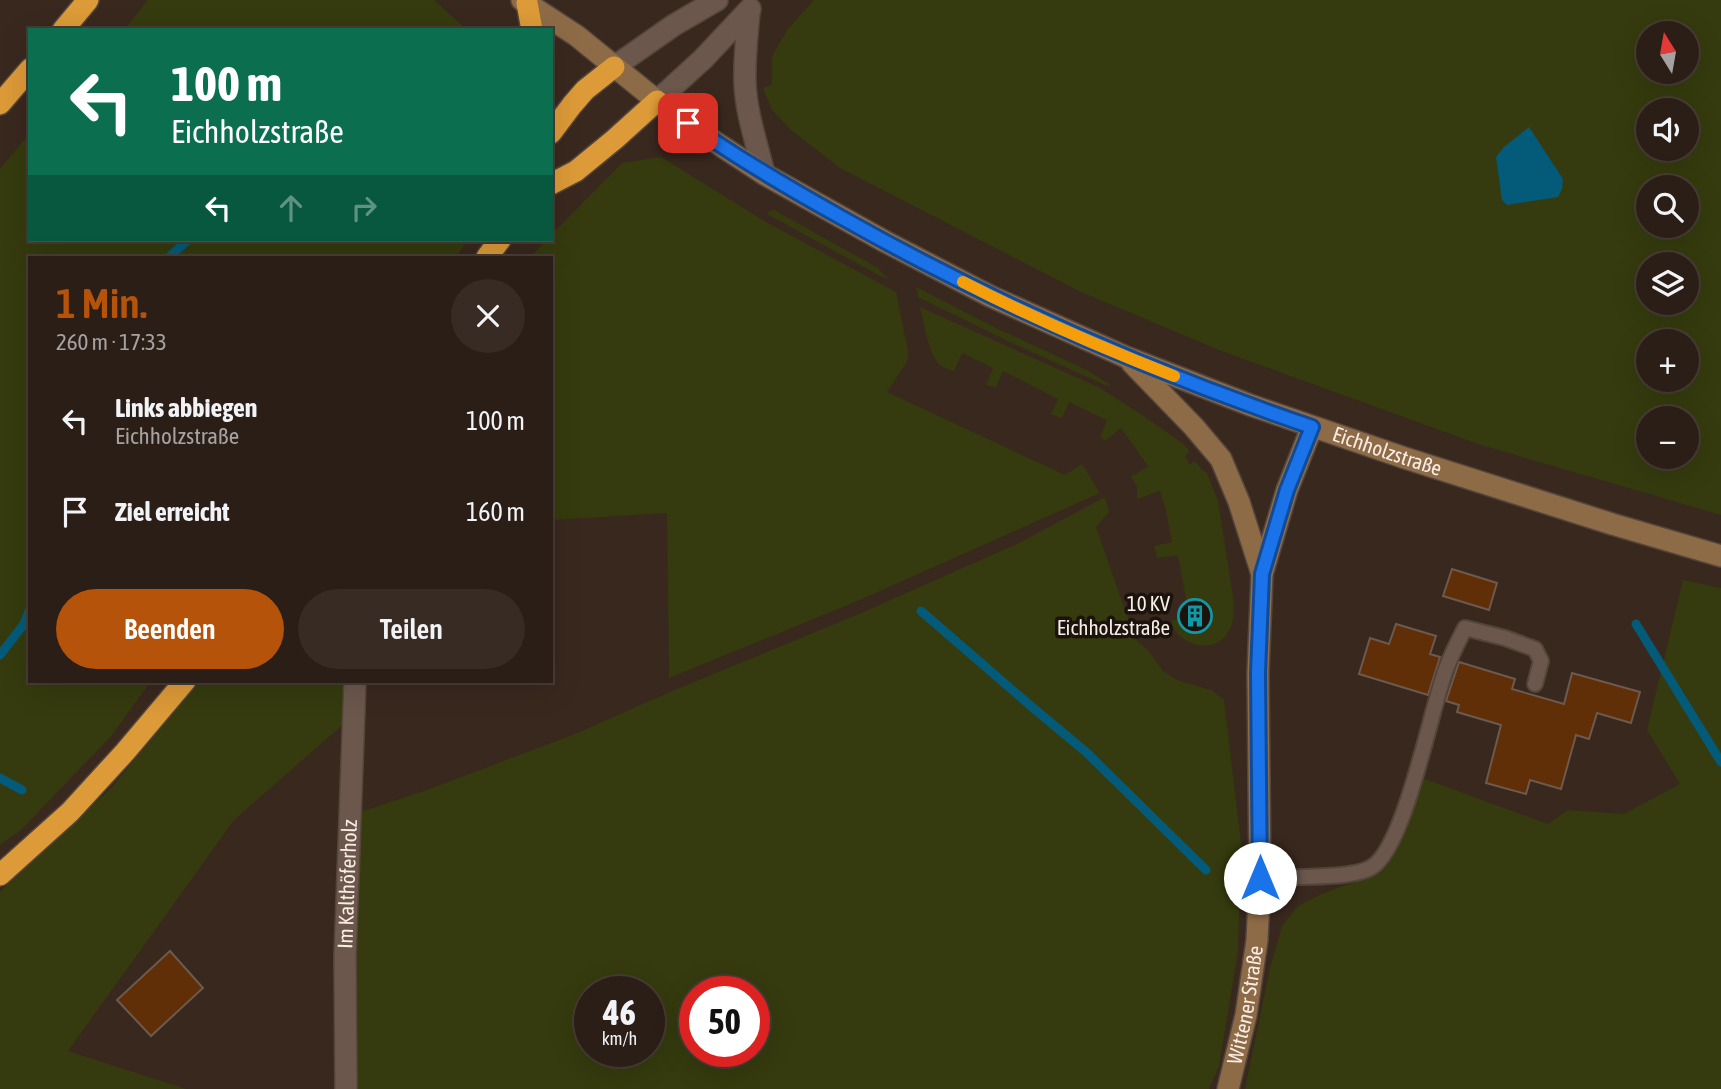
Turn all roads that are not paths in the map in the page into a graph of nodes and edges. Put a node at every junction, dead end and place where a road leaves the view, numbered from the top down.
1 (88, 0) edge
2 (716, 0) edge
3 (524, 1) edge
4 (752, 6) edge
5 (65, 28) edge
6 (531, 28) edge
7 (614, 66) junction
8 (28, 71) edge
9 (657, 101) junction
10 (0, 104) edge
11 (553, 130) edge
12 (764, 174) junction
13 (553, 183) edge
14 (498, 242) edge
15 (488, 256) edge
16 (1126, 357) junction
17 (1312, 427) junction
18 (1721, 556) edge
19 (1262, 574) junction
20 (183, 683) edge
21 (355, 683) edge
22 (1535, 684) dead end
23 (0, 875) edge
24 (1260, 878) junction
25 (346, 1089) edge
26 (1228, 1089) edge

1 - 5 highway
2 - 7 street
3 - 6 highway
3 - 7 main road, Eichholzstraße
4 - 9 street
4 - 12 street
7 - 9 main road, Eichholzstraße
7 - 11 highway
8 - 10 highway
9 - 12 main road, Eichholzstraße
9 - 13 highway
12 - 16 main road, Eichholzstraße
14 - 15 highway
16 - 17 main road, Eichholzstraße
16 - 19 main road
17 - 18 main road, Eichholzstraße
17 - 19 main road, Wittener Straße
19 - 24 main road, Wittener Straße
20 - 23 highway
21 - 25 street, Im Kalthöferholz
22 - 24 lane
24 - 26 main road, Wittener Straße

